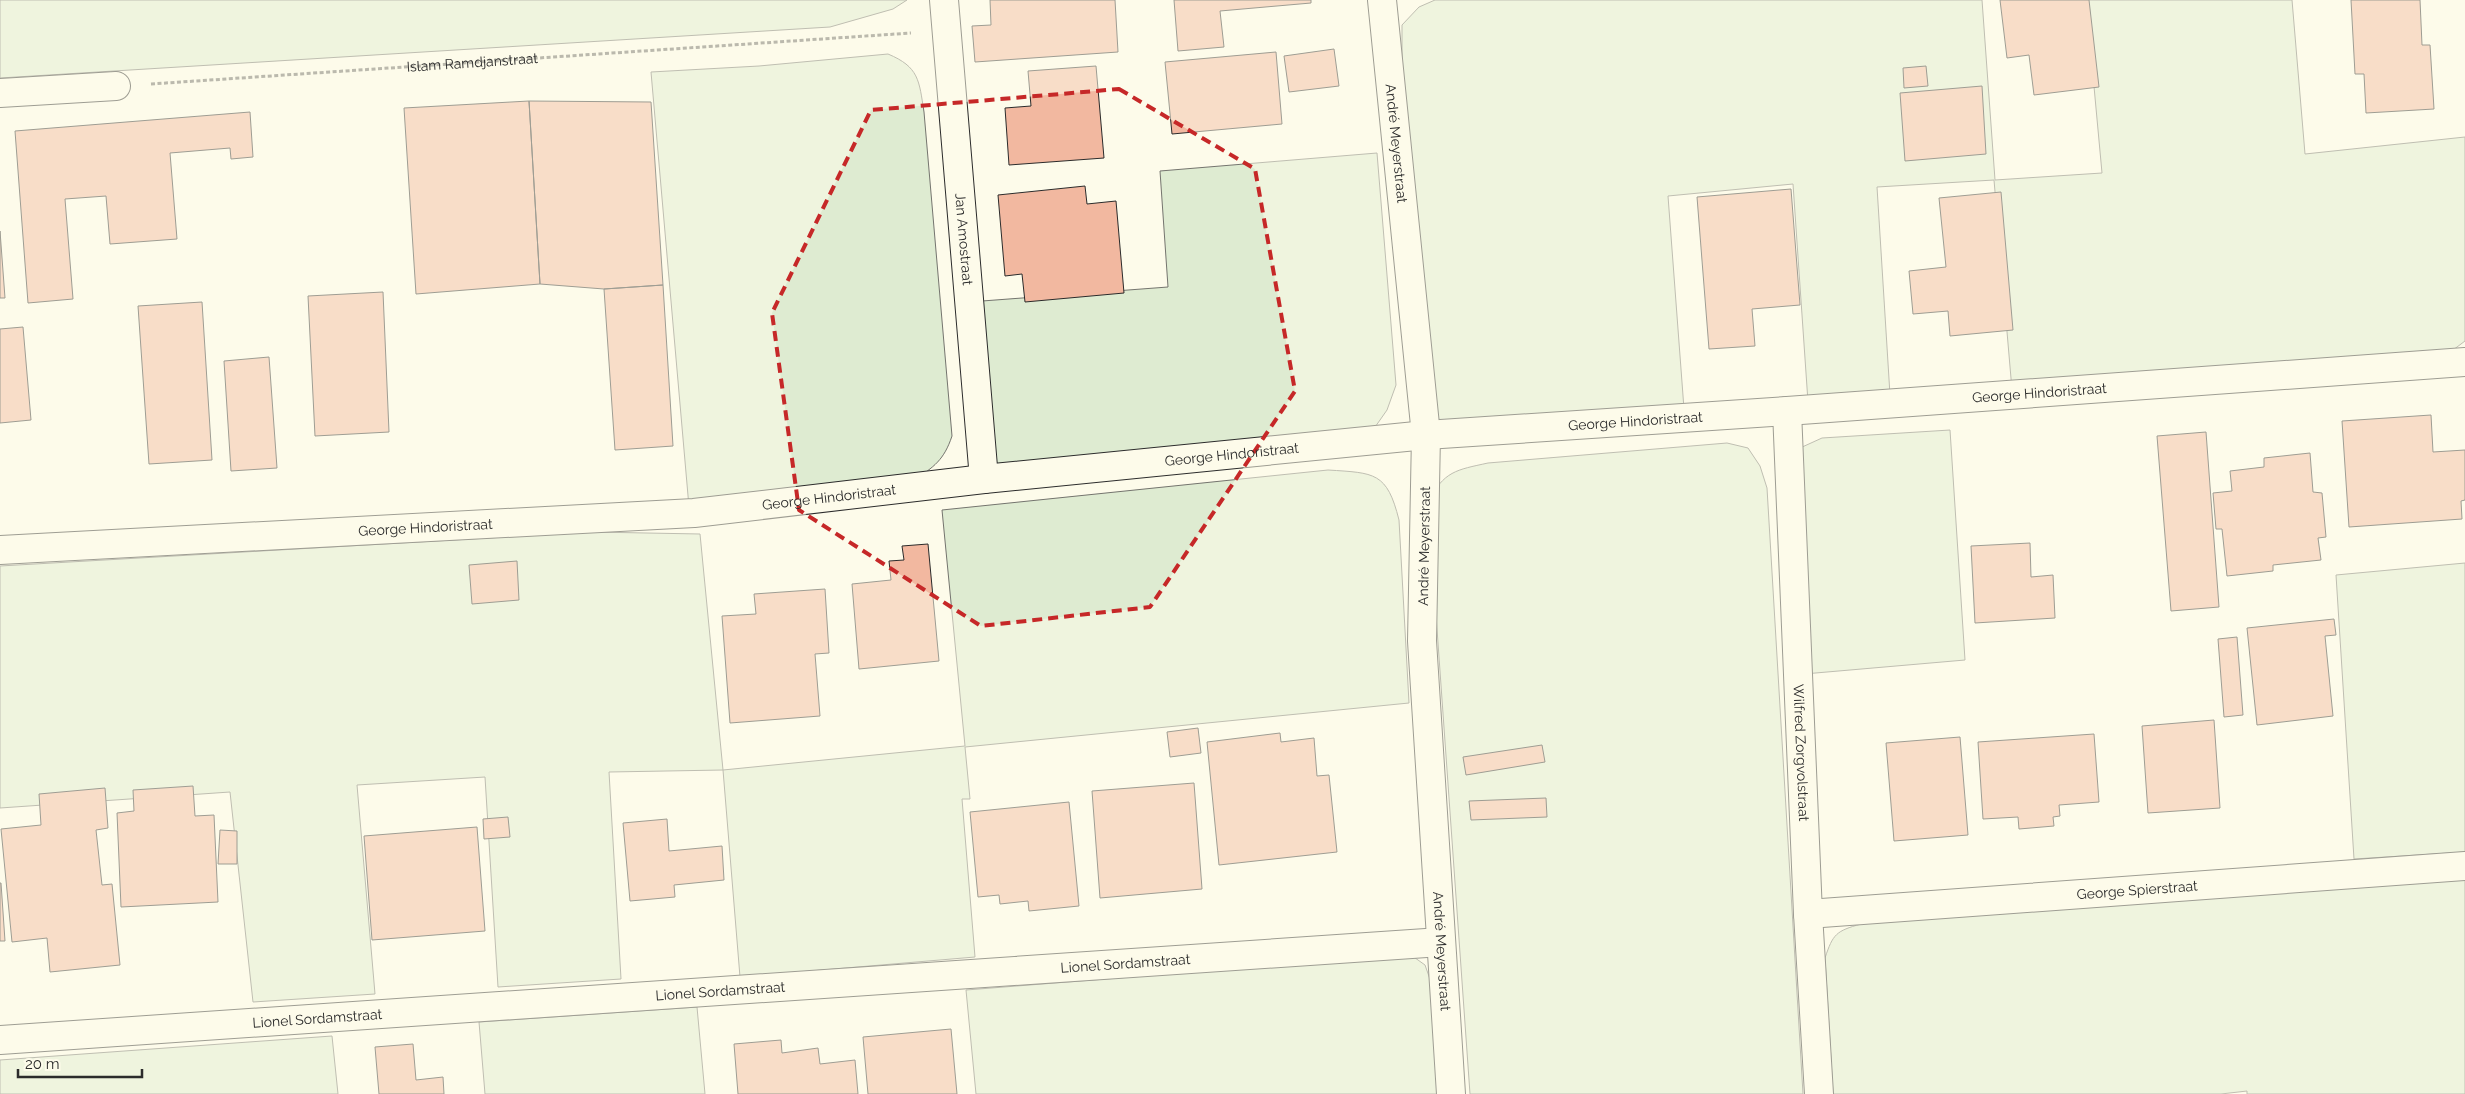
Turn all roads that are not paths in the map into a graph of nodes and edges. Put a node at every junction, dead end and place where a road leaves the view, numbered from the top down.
1 (944, 0) edge
2 (1382, 0) edge
3 (116, 86) road end
4 (0, 93) edge
5 (2465, 362) edge
6 (1787, 411) junction
7 (1426, 434) junction
8 (984, 479) junction
9 (0, 550) edge
10 (2465, 866) edge
11 (1808, 914) junction
12 (1441, 942) junction
13 (0, 1040) edge
14 (1451, 1094) edge
15 (1819, 1094) edge

1 - 8 street, Jan Amostraat
2 - 7 street, André Meyerstraat
3 - 4 street
5 - 6 street, George Hindoristraat
6 - 7 street, George Hindoristraat
6 - 11 street, Wilfred Zorgvolstraat
7 - 8 street, George Hindoristraat
7 - 12 street, André Meyerstraat
8 - 9 street, George Hindoristraat
10 - 11 street, George Spierstraat
11 - 15 street, Wilfred Zorgvolstraat
12 - 13 street, Lionel Sordamstraat
12 - 14 street, André Meyerstraat

